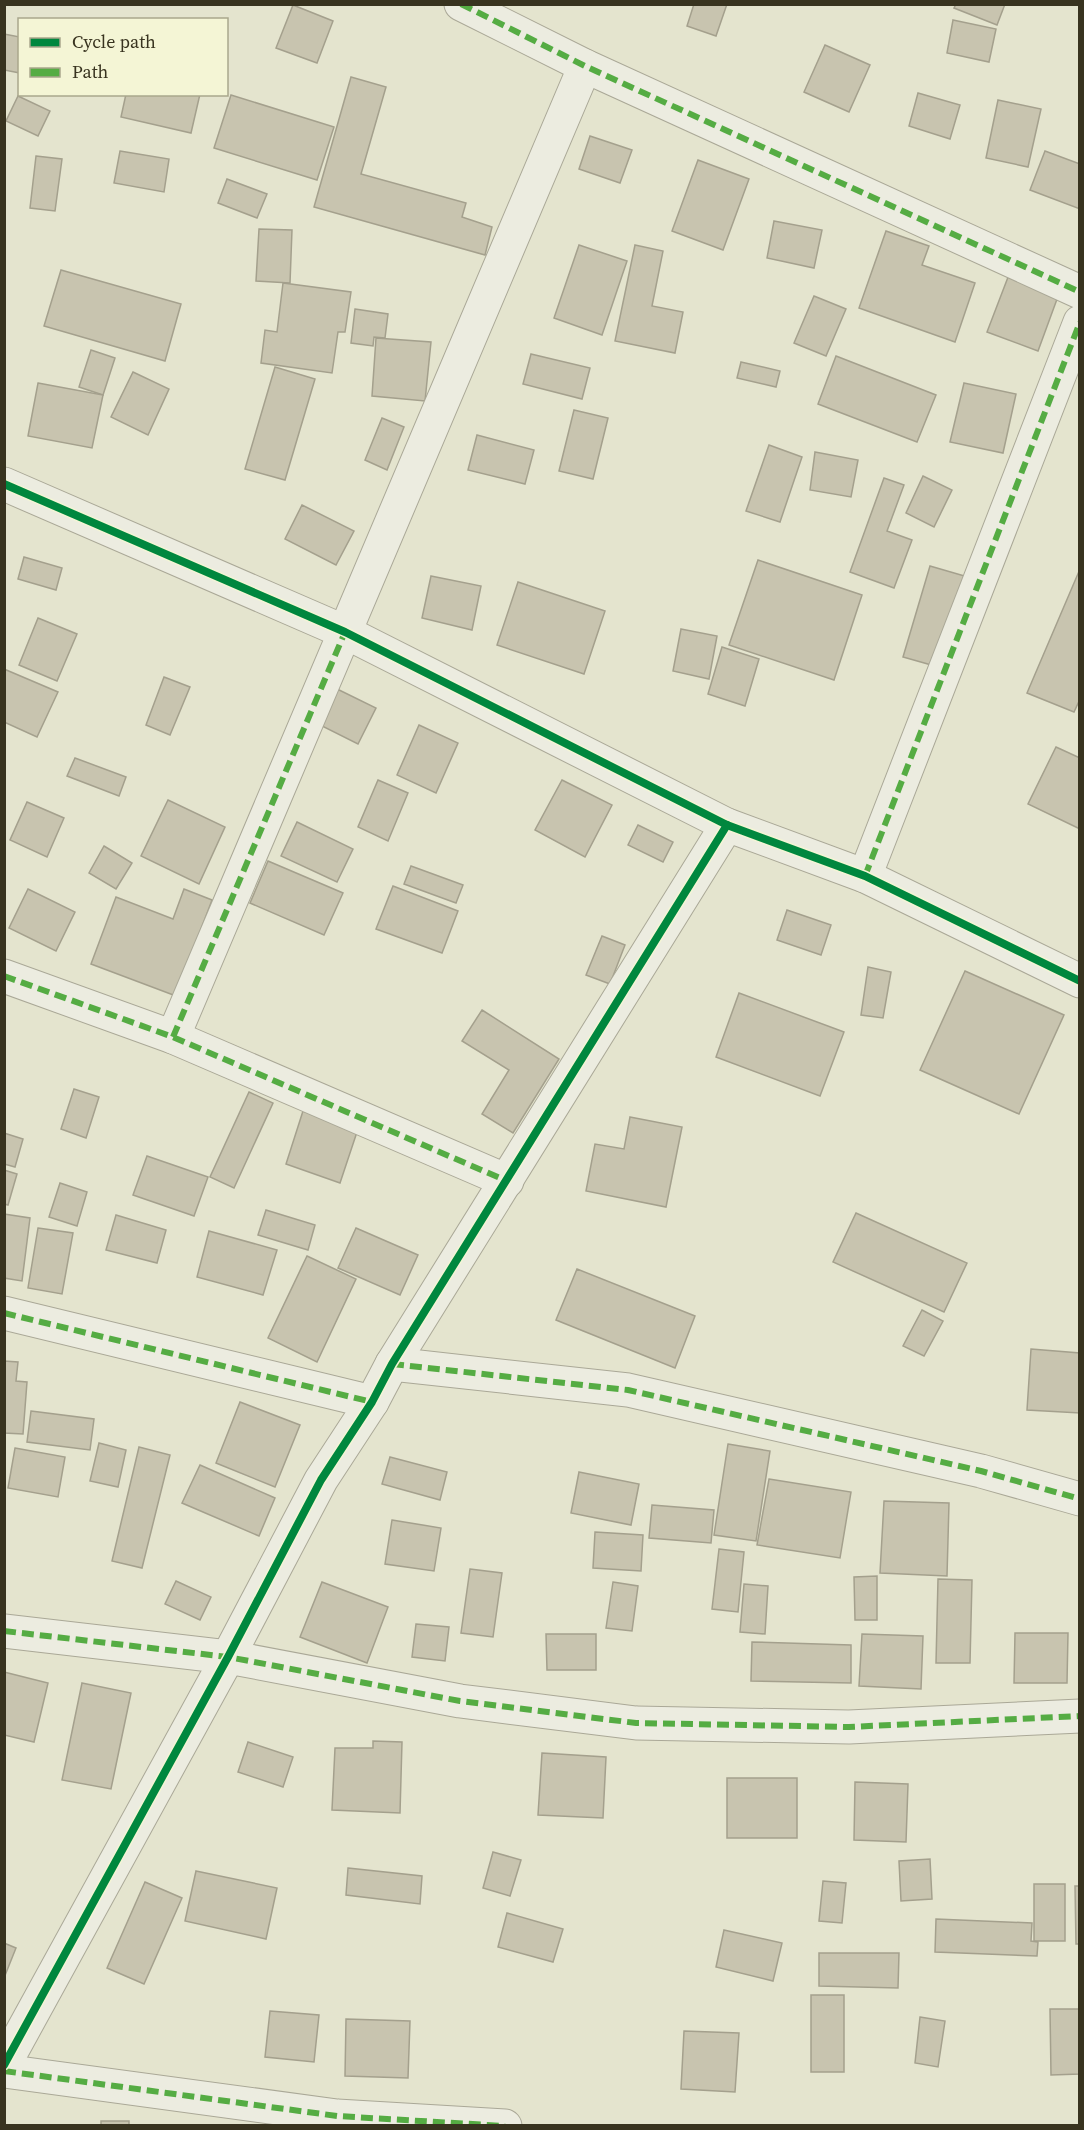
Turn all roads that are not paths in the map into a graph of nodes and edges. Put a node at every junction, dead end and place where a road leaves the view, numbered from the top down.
1 (463, 5) edge
2 (585, 66) junction
3 (1080, 292) edge
4 (1080, 322) edge
5 (4, 484) edge
6 (345, 632) junction
7 (727, 825) junction
8 (865, 876) junction
9 (4, 976) edge
10 (1080, 981) edge
11 (173, 1037) junction
12 (507, 1181) junction
13 (4, 1313) edge
14 (392, 1364) junction
15 (372, 1402) junction
16 (1080, 1499) edge
17 (4, 1631) edge
18 (228, 1657) junction
19 (1080, 1716) edge
20 (4, 2065) edge
21 (4, 2071) edge
22 (505, 2126) edge

1 - 2 street
2 - 3 street
2 - 6 street
4 - 8 street
5 - 6 street
6 - 7 street
6 - 11 street
7 - 8 street
7 - 12 street
8 - 10 street
9 - 11 street
11 - 12 street
12 - 14 street
13 - 15 street
14 - 15 street
14 - 16 street
15 - 18 street
17 - 18 street
18 - 19 street
18 - 20 street
21 - 22 street

